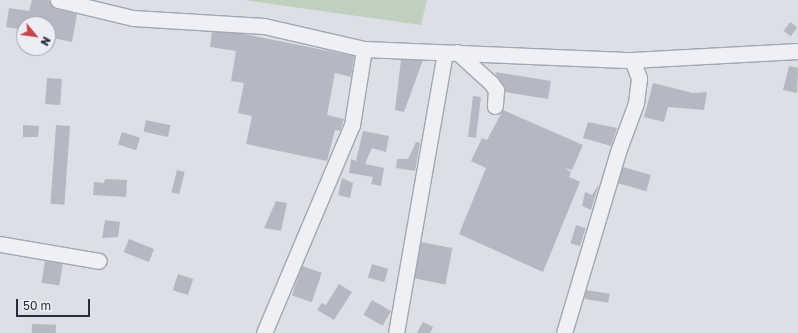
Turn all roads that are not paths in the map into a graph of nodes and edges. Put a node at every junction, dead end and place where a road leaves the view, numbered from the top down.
1 (58, 0) edge
2 (364, 49) junction
3 (798, 51) edge
4 (451, 53) junction
5 (632, 60) junction
6 (495, 106) dead end
7 (0, 244) edge
8 (99, 261) dead end
9 (264, 333) edge
10 (396, 333) edge
11 (564, 333) edge

1 - 2 street
2 - 4 street
2 - 9 street
3 - 5 street
4 - 5 street
4 - 6 street
4 - 10 street
5 - 11 street
7 - 8 street

